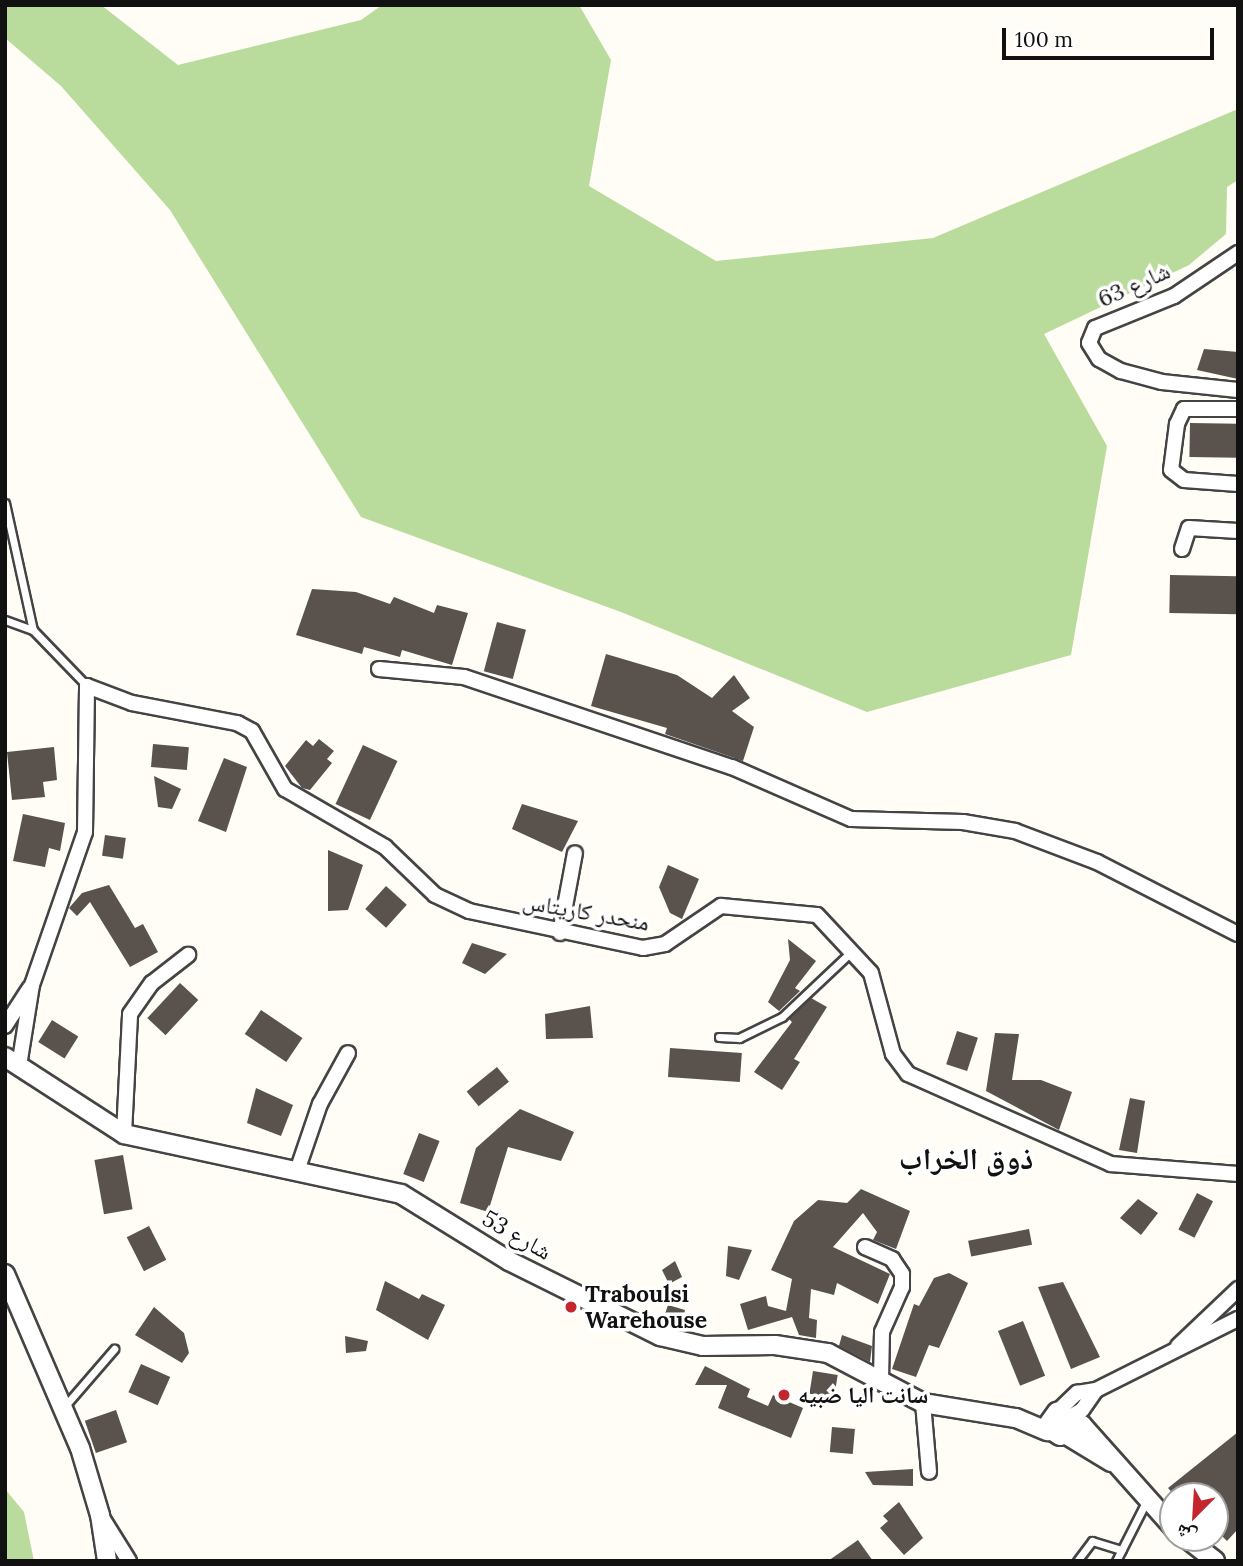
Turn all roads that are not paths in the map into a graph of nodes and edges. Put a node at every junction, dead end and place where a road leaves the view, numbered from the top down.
1 (1238, 253) edge
2 (1238, 390) edge
3 (1238, 409) edge
4 (1238, 484) edge
5 (5, 503) edge
6 (1238, 531) edge
7 (1182, 549) dead end
8 (5, 620) edge
9 (33, 630) junction
10 (379, 668) dead end
11 (87, 686) junction
12 (575, 853) dead end
13 (560, 933) junction
14 (1238, 934) edge
15 (853, 951) junction
16 (188, 955) dead end
17 (32, 985) junction
18 (5, 1026) edge
19 (719, 1037) dead end
20 (348, 1053) dead end
21 (12, 1061) edge
22 (124, 1134) junction
23 (297, 1171) junction
24 (1238, 1174) edge
25 (865, 1247) dead end
26 (5, 1274) edge
27 (1238, 1289) edge
28 (1238, 1319) edge
29 (114, 1349) dead end
30 (1172, 1352) junction
31 (881, 1381) junction
32 (1096, 1390) junction
33 (923, 1403) junction
34 (63, 1407) junction
35 (1063, 1420) junction
36 (1111, 1462) junction
37 (929, 1472) dead end
38 (1147, 1499) junction
39 (1159, 1512) edge
40 (100, 1515) junction
41 (1122, 1550) junction
42 (107, 1561) edge
43 (129, 1561) edge
44 (1077, 1561) edge
45 (1116, 1561) edge

1 - 2 street, شارع 63
3 - 4 street
5 - 9 lane
6 - 7 street
8 - 9 lane
9 - 11 lane
10 - 14 street
11 - 13 street, منحدر كاريتاس
11 - 17 street
12 - 13 street
13 - 15 street, منحدر كاريتاس
15 - 19 lane
15 - 24 street, منحدر كاريتاس
16 - 22 street
17 - 18 street
17 - 21 street
20 - 23 street
21 - 22 street, شارع 53
22 - 23 street, شارع 53
23 - 31 street, شارع 53
25 - 31 street
26 - 34 street
27 - 30 street
28 - 30 street
29 - 34 lane
30 - 32 street
31 - 33 street, شارع 53
32 - 35 street
32 - 35 street
33 - 35 street, شارع 53
33 - 37 street
34 - 40 street
35 - 36 street, شارع 53
35 - 36 street, شارع 53
36 - 38 street, شارع 53
38 - 39 street, شارع 53
38 - 41 lane
40 - 42 street
40 - 43 street
41 - 44 lane
41 - 45 lane

